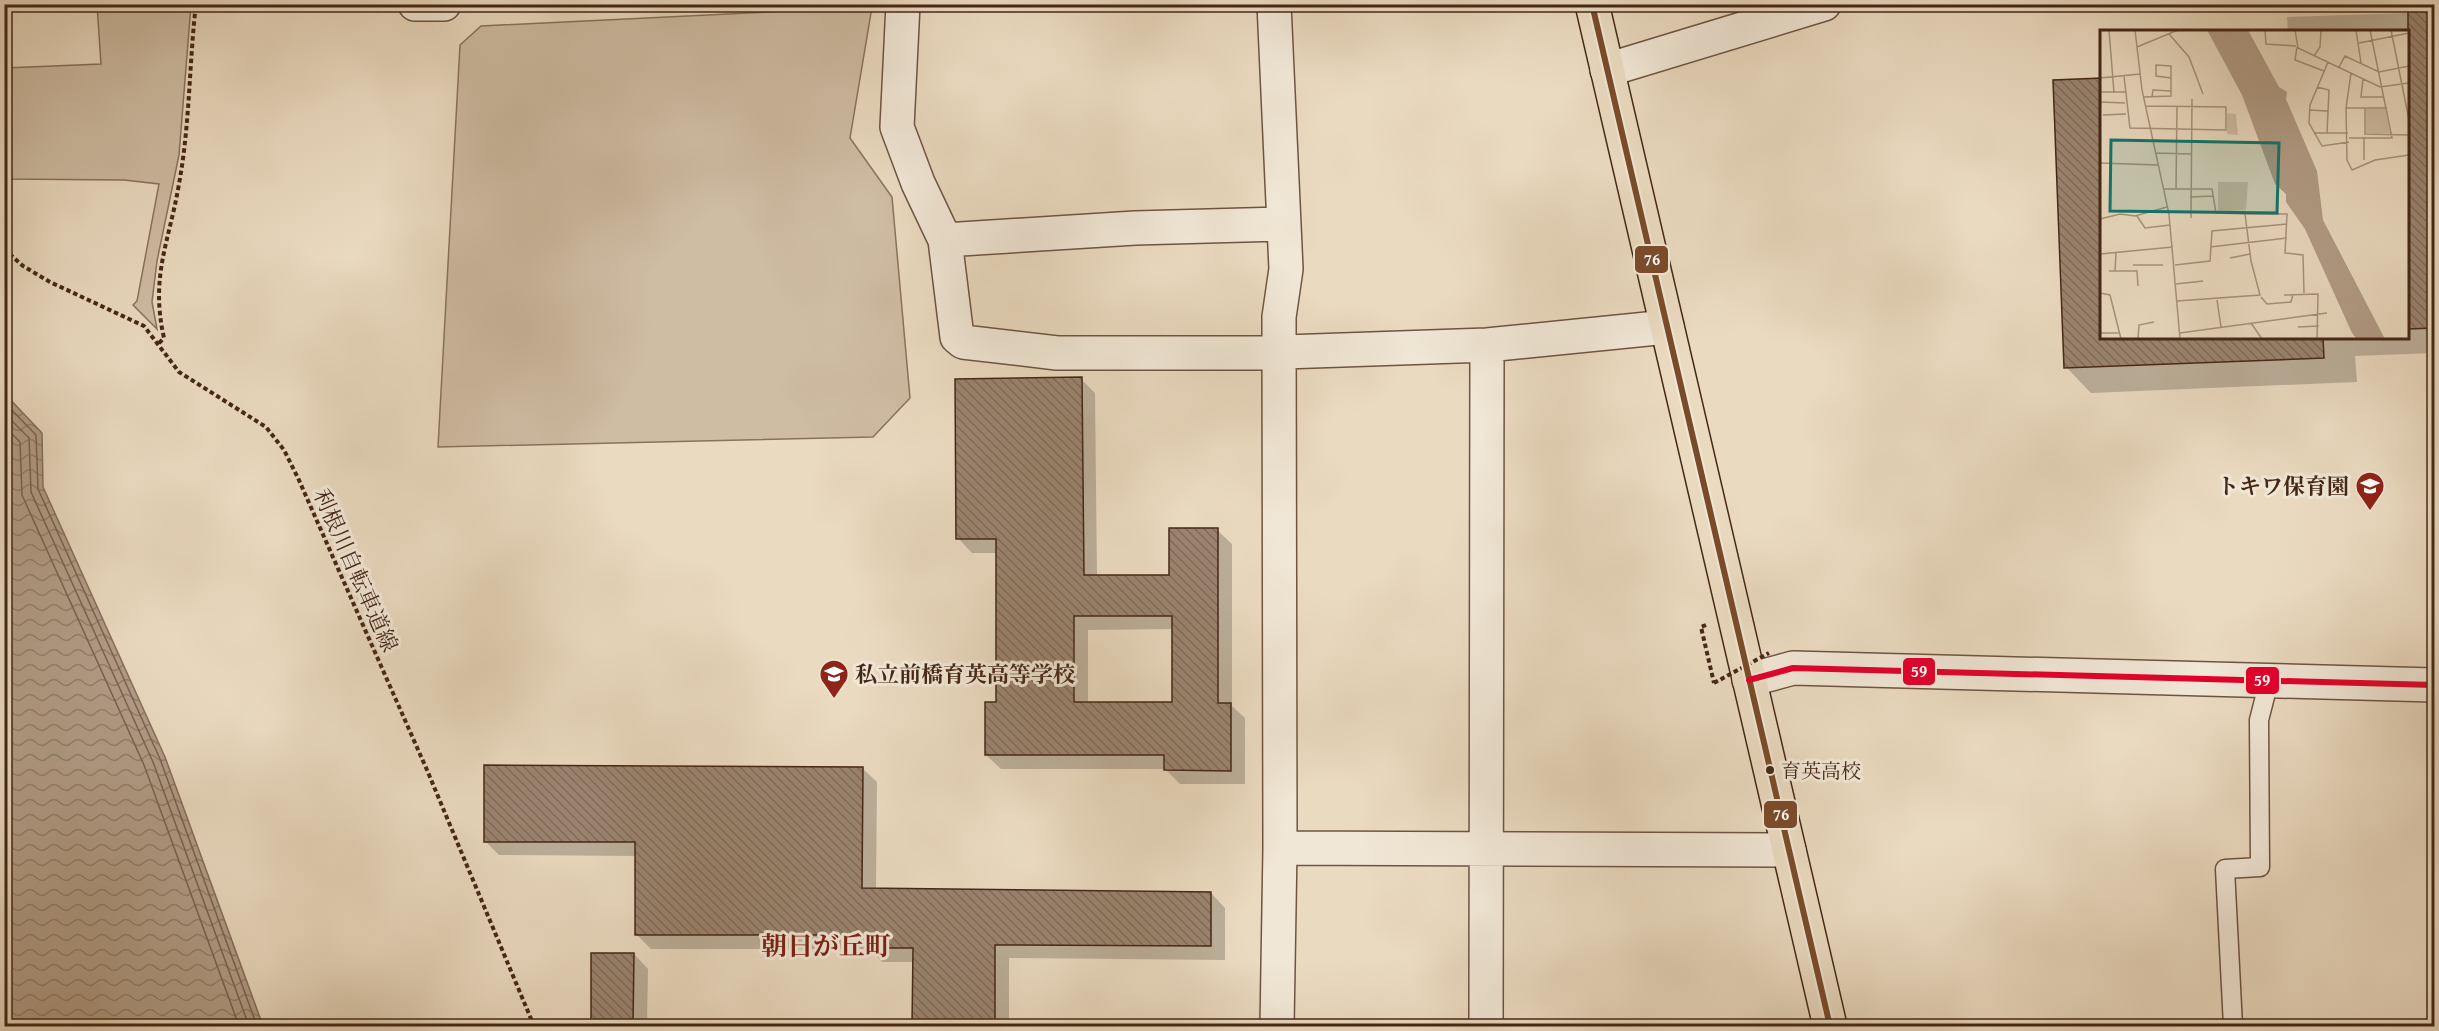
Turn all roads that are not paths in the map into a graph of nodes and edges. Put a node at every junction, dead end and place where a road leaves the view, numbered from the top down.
1 (415, 4) edge
2 (444, 4) edge
3 (903, 4) edge
4 (1274, 4) edge
5 (1592, 4) edge
6 (1824, 4) edge
7 (1607, 70) junction
8 (1282, 224) junction
9 (945, 240) junction
10 (1666, 327) junction
11 (1487, 345) junction
12 (1279, 350) junction
13 (1749, 680) junction
14 (2268, 681) junction
15 (2434, 685) edge
16 (1280, 848) junction
17 (1487, 850) junction
18 (1789, 850) junction
19 (1277, 1026) edge
20 (1486, 1026) edge
21 (1830, 1026) edge
22 (2233, 1026) edge

1 - 2 street
3 - 9 street
4 - 8 street
5 - 7 main road
6 - 7 street
7 - 10 main road
8 - 9 street
8 - 12 street
9 - 12 street
10 - 11 street
10 - 13 main road
11 - 12 street
11 - 17 street
12 - 16 street
13 - 14 street
13 - 18 main road
14 - 15 street
14 - 22 lane
16 - 17 street
16 - 19 street
17 - 18 street
17 - 20 street
18 - 21 main road

